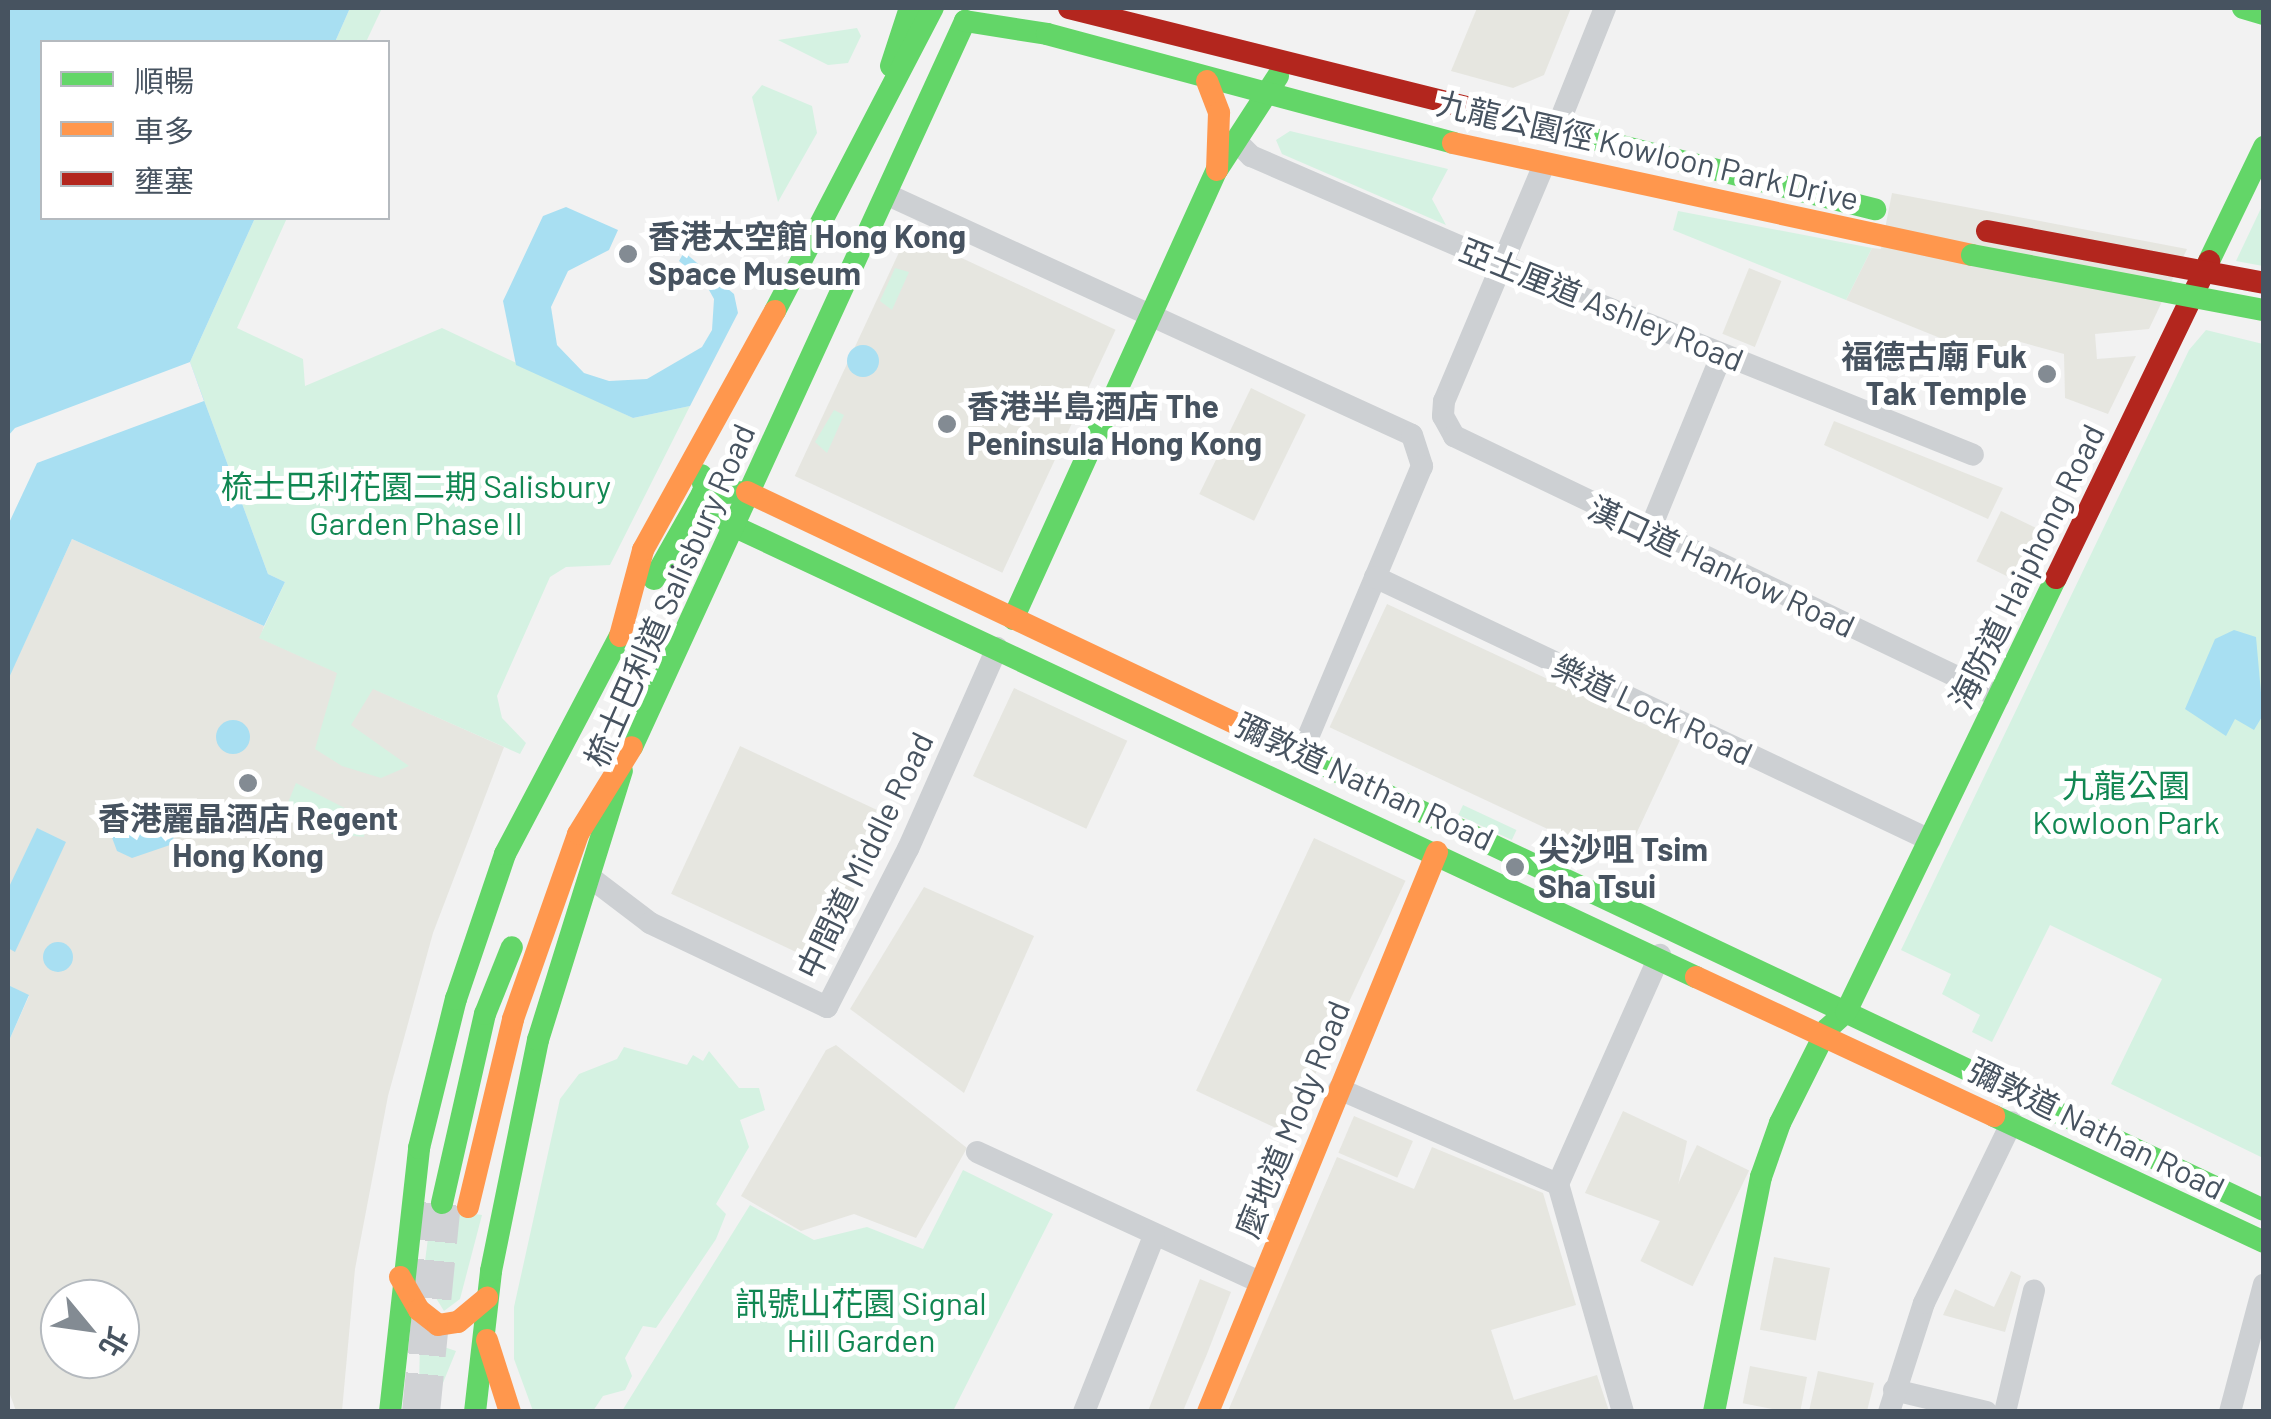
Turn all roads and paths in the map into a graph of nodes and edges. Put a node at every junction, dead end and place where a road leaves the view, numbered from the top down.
1 (910, 8) edge
2 (933, 8) edge
3 (1069, 8) edge
4 (1605, 8) edge
5 (2242, 8) edge
6 (968, 14) edge
7 (2264, 14) edge
8 (1289, 66) junction
9 (1207, 81) junction
10 (1263, 90) junction
11 (1426, 99) junction
12 (877, 119) junction
13 (1555, 133) junction
14 (1237, 142) junction
15 (2264, 147) edge
16 (1543, 167) junction
17 (1217, 170) junction
18 (888, 195) junction
19 (1502, 264) junction
20 (2264, 282) edge
21 (2264, 310) edge
22 (1154, 314) junction
23 (1722, 354) junction
24 (699, 451) junction
25 (1974, 456) dead end
26 (746, 492) junction
27 (702, 494) junction
28 (732, 525) junction
29 (1649, 532) junction
30 (1376, 577) junction
31 (628, 617) junction
32 (1013, 618) junction
33 (997, 648) junction
34 (1999, 697) junction
35 (1301, 754) junction
36 (558, 758) junction
37 (624, 763) junction
38 (1930, 840) junction
39 (1437, 852) junction
40 (591, 878) junction
41 (1660, 955) junction
42 (1846, 1012) junction
43 (1825, 1032) junction
44 (1339, 1089) junction
45 (2012, 1122) junction
46 (977, 1152) dead end
47 (1558, 1184) junction
48 (442, 1202) tunnel mouth
49 (468, 1207) tunnel mouth
50 (2264, 1210) edge
51 (1154, 1236) junction
52 (2264, 1242) edge
53 (400, 1276) junction
54 (1260, 1282) junction
55 (2264, 1284) edge
56 (2034, 1290) dead end
57 (487, 1298) junction
58 (484, 1329) junction
59 (1892, 1401) edge
60 (1619, 1408) edge
61 (393, 1410) edge
62 (475, 1412) edge
63 (510, 1412) edge
64 (1084, 1412) edge
65 (1208, 1412) edge
66 (1714, 1412) edge
67 (1986, 1412) edge
68 (2005, 1412) edge
69 (2230, 1412) edge

1 - 12 main road, 梳士巴利道 Salisbury Road
2 - 12 main road, 梳士巴利道 Salisbury Road
3 - 8 main road, 九龍公園徑 Kowloon Park Drive
4 - 13 street
5 - 7 main road
6 - 9 main road, 九龍公園徑 Kowloon Park Drive
6 - 18 main road, 梳士巴利道 Salisbury Road
8 - 10 main road
8 - 11 main road, 九龍公園徑 Kowloon Park Drive
9 - 10 main road, 九龍公園徑 Kowloon Park Drive
9 - 17 main road
10 - 14 main road
10 - 16 main road, 九龍公園徑 Kowloon Park Drive
11 - 13 main road, 九龍公園徑 Kowloon Park Drive
11 - 16 main road
12 - 24 main road, 梳士巴利道 Salisbury Road
13 - 20 main road, 九龍公園徑 Kowloon Park Drive, bridge
14 - 17 main road
14 - 19 street, 亞士厘道 Ashley Road
15 - 34 main road, 海防道 Haiphong Road
16 - 19 street
16 - 21 main road, 九龍公園徑 Kowloon Park Drive, bridge
17 - 22 main road
18 - 22 street
18 - 26 main road, 梳士巴利道 Salisbury Road
19 - 23 street, 亞士厘道 Ashley Road
19 - 29 street, 漢口道 Hankow Road
22 - 30 street
22 - 32 main road
23 - 25 street, 亞士厘道 Ashley Road
23 - 29 street
24 - 27 main road
24 - 31 main road, 梳士巴利道 Salisbury Road
26 - 27 main road
26 - 28 main road, 梳士巴利道 Salisbury Road
26 - 32 main road, 彌敦道 Nathan Road
27 - 28 main road, 彌敦道 Nathan Road
27 - 31 main road
28 - 33 main road, 彌敦道 Nathan Road
28 - 37 main road, 梳士巴利道 Salisbury Road
29 - 34 street, 漢口道 Hankow Road
30 - 35 street
30 - 38 street, 樂道 Lock Road
31 - 36 main road, 梳士巴利道 Salisbury Road
32 - 35 main road, 彌敦道 Nathan Road
33 - 39 main road, 彌敦道 Nathan Road
33 - 40 street, 中間道 Middle Road
34 - 38 main road, 海防道 Haiphong Road
35 - 42 main road, 彌敦道 Nathan Road
36 - 48 main road
36 - 53 main road, 梳士巴利道 Salisbury Road
37 - 40 main road, 梳士巴利道 Salisbury Road
37 - 49 main road
38 - 42 main road, 海防道 Haiphong Road
39 - 41 main road, 彌敦道 Nathan Road
39 - 44 main road, 麼地道 Mody Road
40 - 57 main road, 梳士巴利道 Salisbury Road
41 - 43 main road, 彌敦道 Nathan Road
41 - 47 street
42 - 43 main road
42 - 50 main road, 彌敦道 Nathan Road
43 - 45 main road, 彌敦道 Nathan Road
43 - 66 main road
44 - 47 street
44 - 54 main road, 麼地道 Mody Road
45 - 52 main road, 彌敦道 Nathan Road
45 - 59 street
46 - 51 street
47 - 60 street
51 - 54 street
51 - 64 street
53 - 57 main road
53 - 61 main road, 梳士巴利道 Salisbury Road
54 - 65 main road, 麼地道 Mody Road
55 - 69 street
56 - 68 street
57 - 58 main road, 梳士巴利道 Salisbury Road
58 - 62 main road, 梳士巴利道 Salisbury Road
58 - 63 main road
59 - 67 street

